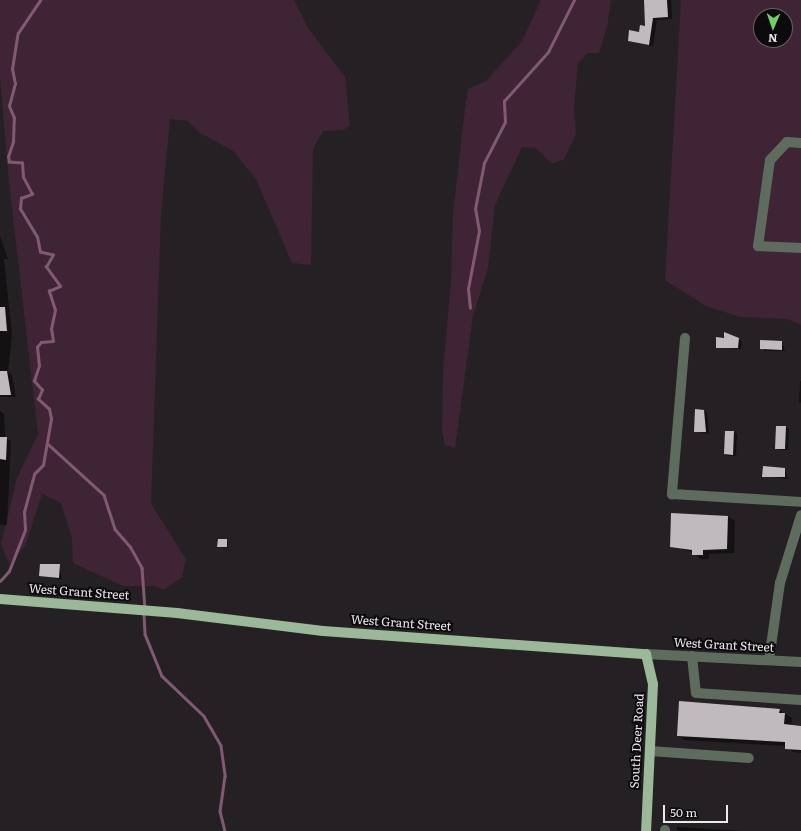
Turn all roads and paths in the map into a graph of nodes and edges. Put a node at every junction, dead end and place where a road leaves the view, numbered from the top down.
1 (801, 143) edge
2 (801, 248) edge
3 (685, 338) dead end
4 (801, 502) edge
5 (801, 516) edge
6 (0, 599) edge
7 (646, 654) junction
8 (692, 656) junction
9 (769, 660) junction
10 (801, 662) edge
11 (801, 700) edge
12 (650, 751) junction
13 (749, 758) dead end
14 (646, 831) edge

1 - 2 street
3 - 4 street
5 - 9 street
6 - 7 main road, West Grant Street
7 - 8 street, West Grant Street
7 - 12 main road, South Deer Road
8 - 9 street, West Grant Street
8 - 11 street
9 - 10 street, West Grant Street
12 - 13 street
12 - 14 main road, South Deer Road

